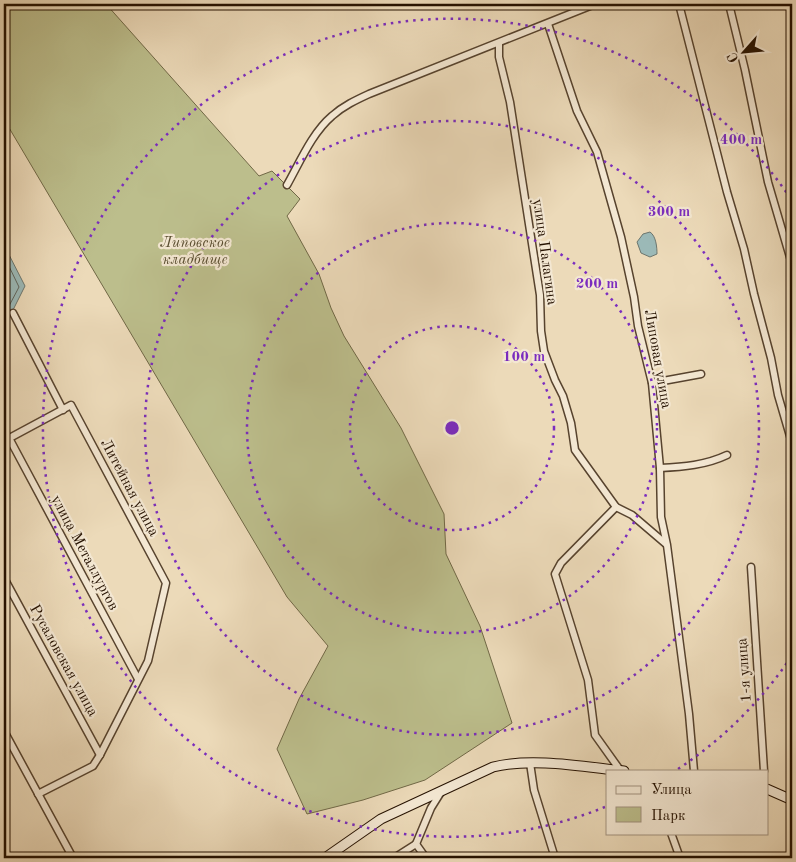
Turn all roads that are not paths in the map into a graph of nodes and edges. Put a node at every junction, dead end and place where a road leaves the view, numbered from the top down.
1 (596, 4) edge
2 (679, 4) edge
3 (729, 4) edge
4 (548, 24) junction
5 (499, 43) junction
6 (288, 184) dead end
7 (792, 264) edge
8 (13, 313) dead end
9 (701, 374) dead end
10 (652, 383) junction
11 (63, 410) junction
12 (6, 440) edge
13 (792, 443) edge
14 (727, 455) dead end
15 (660, 468) junction
16 (616, 508) junction
17 (667, 545) junction
18 (751, 567) dead end
19 (4, 578) edge
20 (138, 678) junction
21 (4, 731) edge
22 (100, 755) junction
23 (530, 763) junction
24 (620, 770) edge
25 (694, 770) edge
26 (764, 770) edge
27 (443, 789) junction
28 (768, 789) edge
29 (38, 794) junction
30 (425, 798) junction
31 (792, 800) edge
32 (431, 808) junction
33 (671, 834) edge
34 (416, 844) junction
35 (73, 858) edge
36 (325, 858) edge
37 (394, 858) edge
38 (426, 858) edge
39 (555, 858) edge
40 (680, 858) edge

1 - 4 street
2 - 13 street
3 - 7 street
4 - 5 street
4 - 10 street, Липовая улица
5 - 6 street
5 - 16 street, улица Палагина
8 - 11 street
9 - 10 street
10 - 15 street, Липовая улица
11 - 12 street
11 - 20 street, Литейная улица
12 - 20 street, улица Металлургов
14 - 15 street
15 - 17 street, Липовая улица
16 - 17 street, улица Палагина
16 - 24 street
17 - 25 street, Липовая улица
18 - 26 street, 1-я улица
19 - 22 street, Русаловская улица
20 - 22 street
21 - 29 street
22 - 29 street
23 - 24 street
23 - 27 street
23 - 39 street
27 - 30 street
27 - 32 street
28 - 31 street
29 - 35 street
30 - 32 street
30 - 36 street
32 - 34 street
33 - 40 street
34 - 37 street
34 - 38 street

